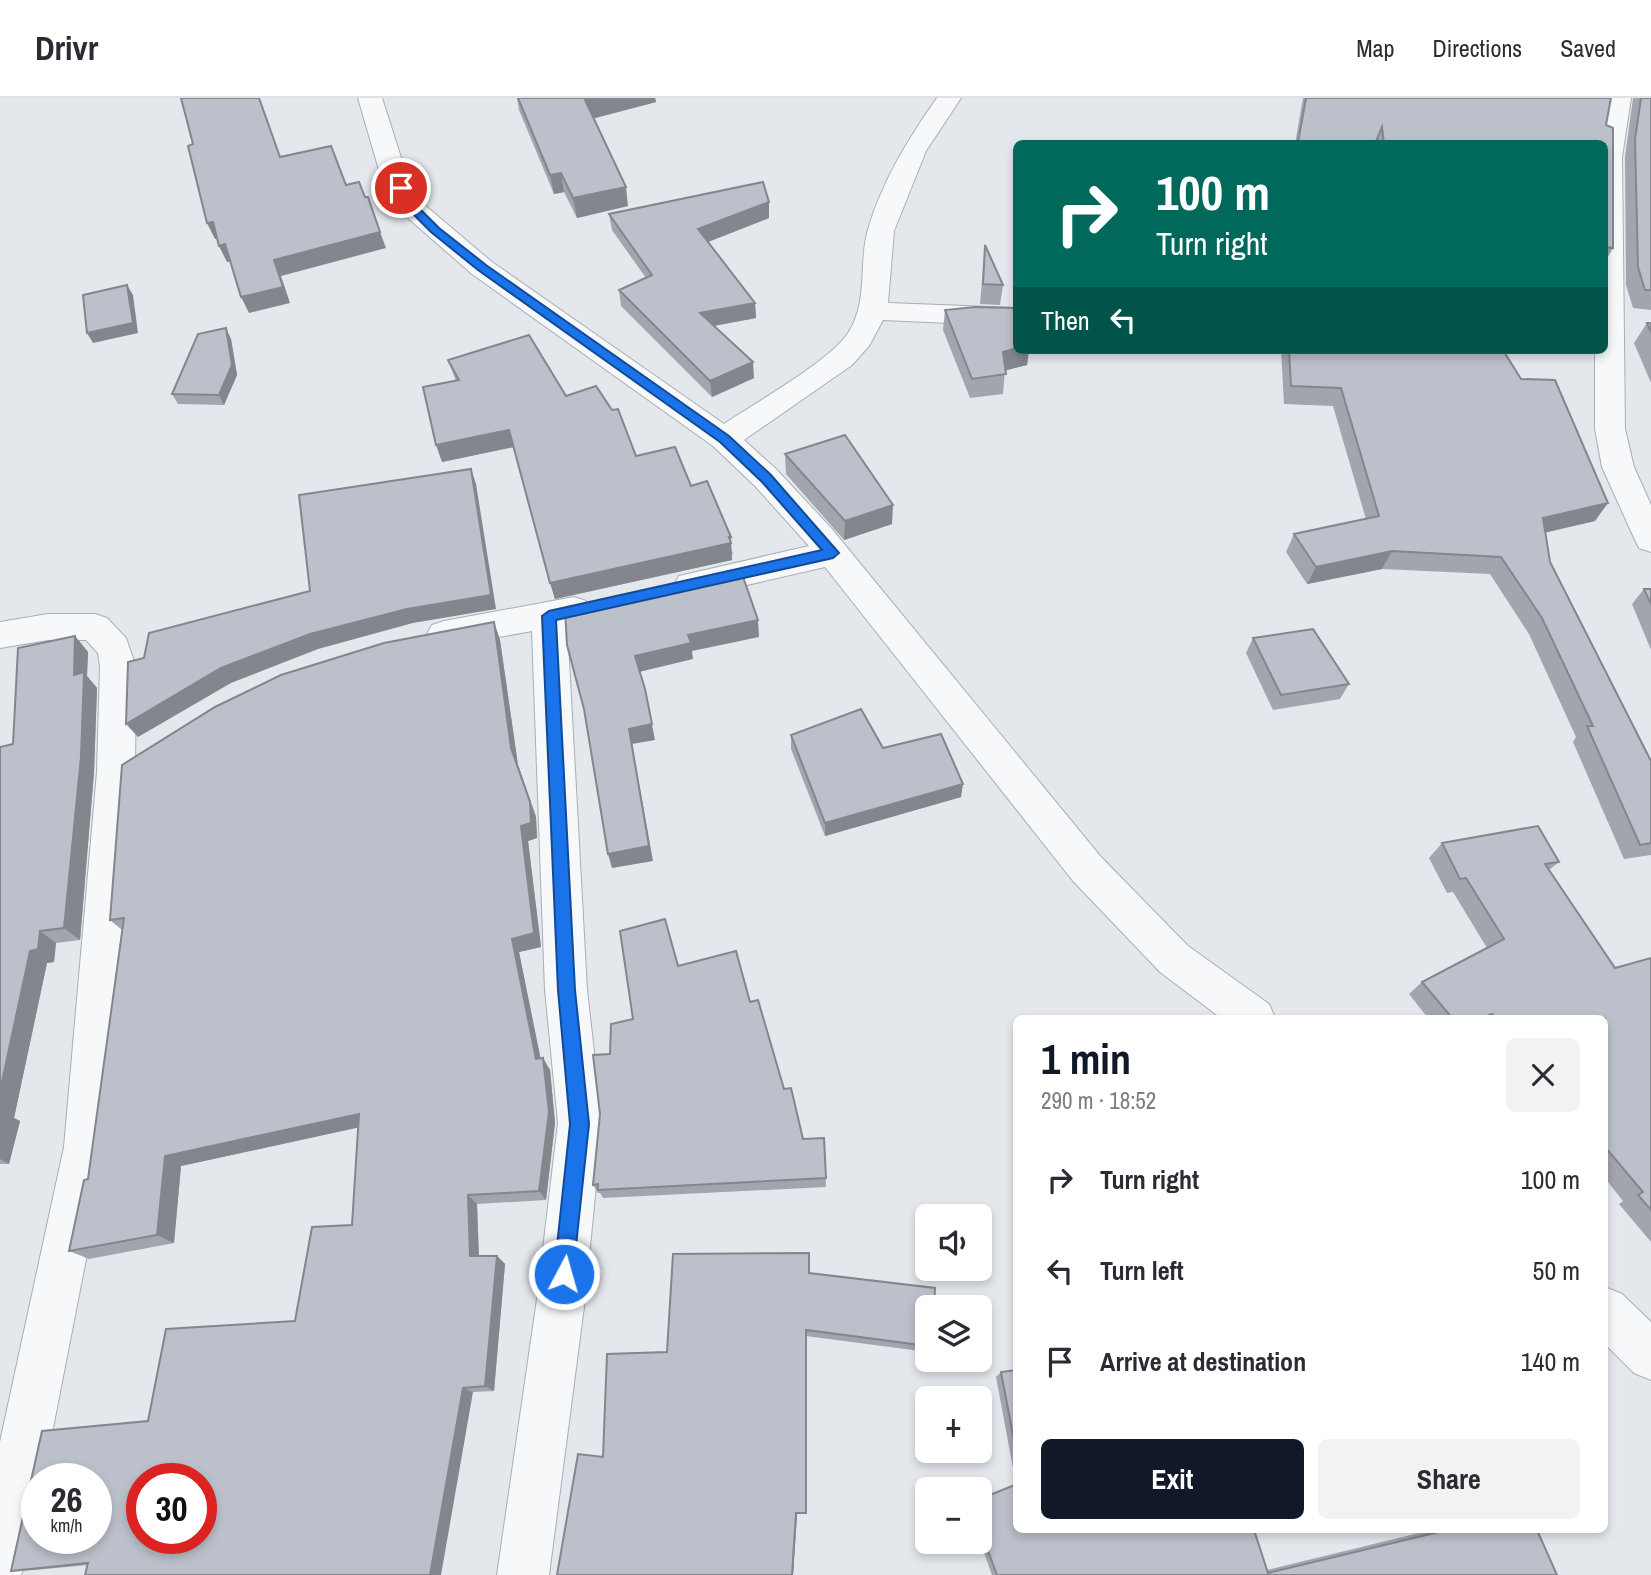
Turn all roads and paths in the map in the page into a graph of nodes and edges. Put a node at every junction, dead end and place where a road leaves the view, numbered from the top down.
1 (370, 98) edge
2 (949, 98) edge
3 (1619, 98) edge
4 (1608, 249) edge
5 (872, 311) junction
6 (1013, 317) edge
7 (1607, 354) edge
8 (724, 439) junction
9 (1651, 540) edge
10 (833, 553) junction
11 (657, 592) edge
12 (603, 604) edge
13 (549, 616) junction
14 (0, 635) edge
15 (414, 639) edge
16 (1250, 1015) edge
17 (1608, 1314) edge
18 (1651, 1356) edge
19 (0, 1563) edge
20 (523, 1575) edge

1 - 8 street
2 - 5 street
3 - 4 street
5 - 6 street
5 - 8 street
7 - 9 street
8 - 10 street
10 - 11 street
10 - 16 street
12 - 13 street
13 - 15 street
13 - 20 street
14 - 19 street
17 - 18 street

